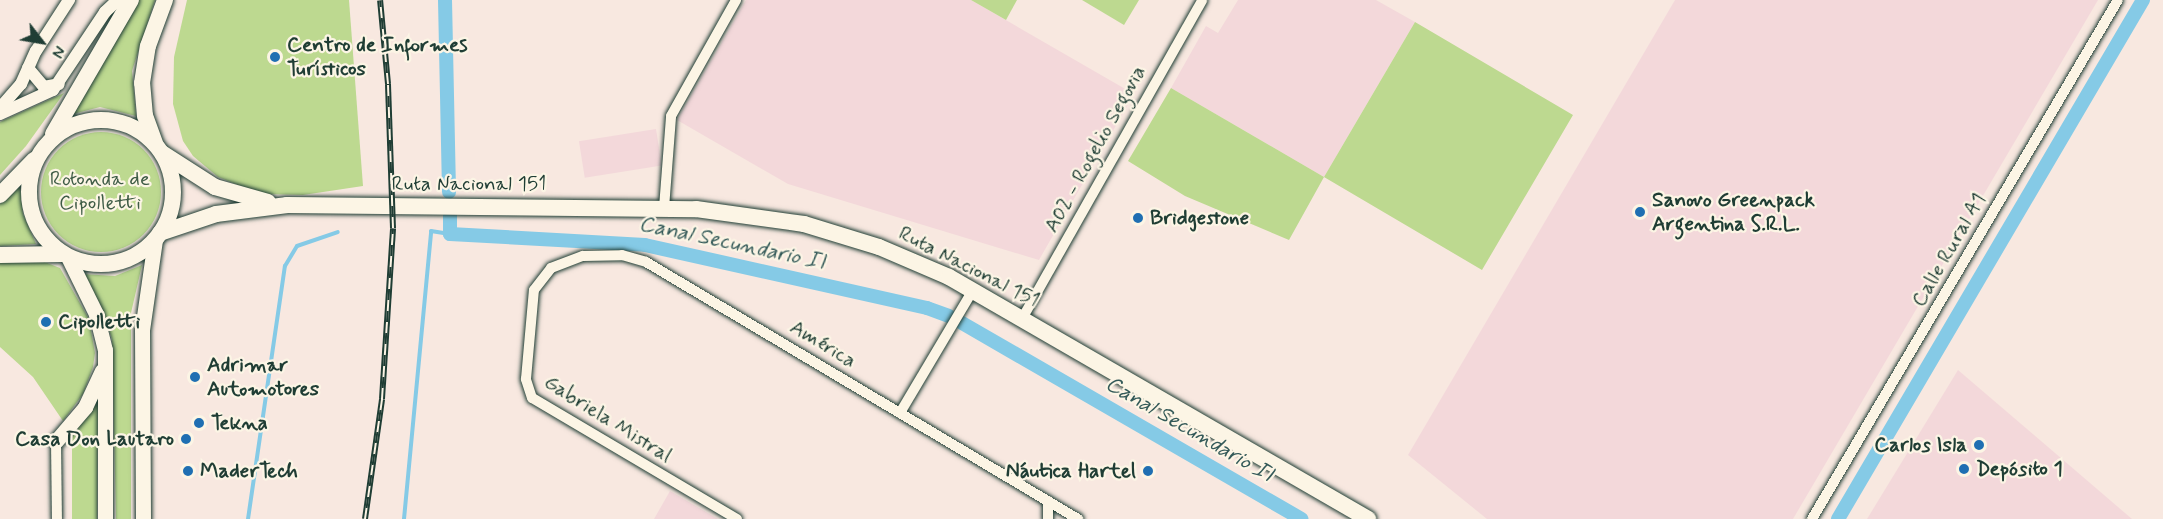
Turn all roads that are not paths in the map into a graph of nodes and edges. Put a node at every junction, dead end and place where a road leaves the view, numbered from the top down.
1 (69, 0) edge
2 (118, 0) edge
3 (131, 0) edge
4 (165, 0) edge
5 (736, 0) edge
6 (1203, 0) edge
7 (2118, 0) edge
8 (28, 68) junction
9 (60, 84) junction
10 (0, 108) edge
11 (0, 114) edge
12 (44, 147) junction
13 (159, 149) junction
14 (0, 195) edge
15 (287, 205) junction
16 (664, 208) junction
17 (157, 237) junction
18 (0, 255) edge
19 (65, 256) junction
20 (539, 279) joint
21 (974, 290) junction
22 (1023, 317) junction
23 (105, 350) junction
24 (900, 413) junction
25 (56, 441) joint
26 (1048, 501) junction
27 (57, 519) edge
28 (105, 519) edge
29 (143, 519) edge
30 (737, 519) edge
31 (1048, 519) edge
32 (1078, 519) edge
33 (1368, 519) edge
34 (1812, 519) edge

1 - 8 street
2 - 9 street
3 - 12 highway
4 - 13 highway
5 - 16 street
6 - 22 street, A02 - Rogelio Segovia
7 - 34 street, Calle Rural A1
8 - 9 street
8 - 10 street
9 - 11 street
12 - 13 highway
12 - 14 highway
12 - 19 highway
13 - 15 highway, Ruta Nacional 151
13 - 17 highway
15 - 16 highway, Ruta Nacional 151
15 - 17 highway, Ruta Nacional 151
16 - 21 highway, Ruta Nacional 151
17 - 19 highway
17 - 29 main road
18 - 19 highway
19 - 23 main road
20 - 24 street, América
20 - 30 street, Gabriela Mistral
21 - 22 highway, Ruta Nacional 151
21 - 24 street
22 - 33 highway, Ruta Nacional 151
23 - 25 main road
23 - 28 main road
24 - 26 street, América
25 - 27 street
26 - 31 street
26 - 32 street, América

